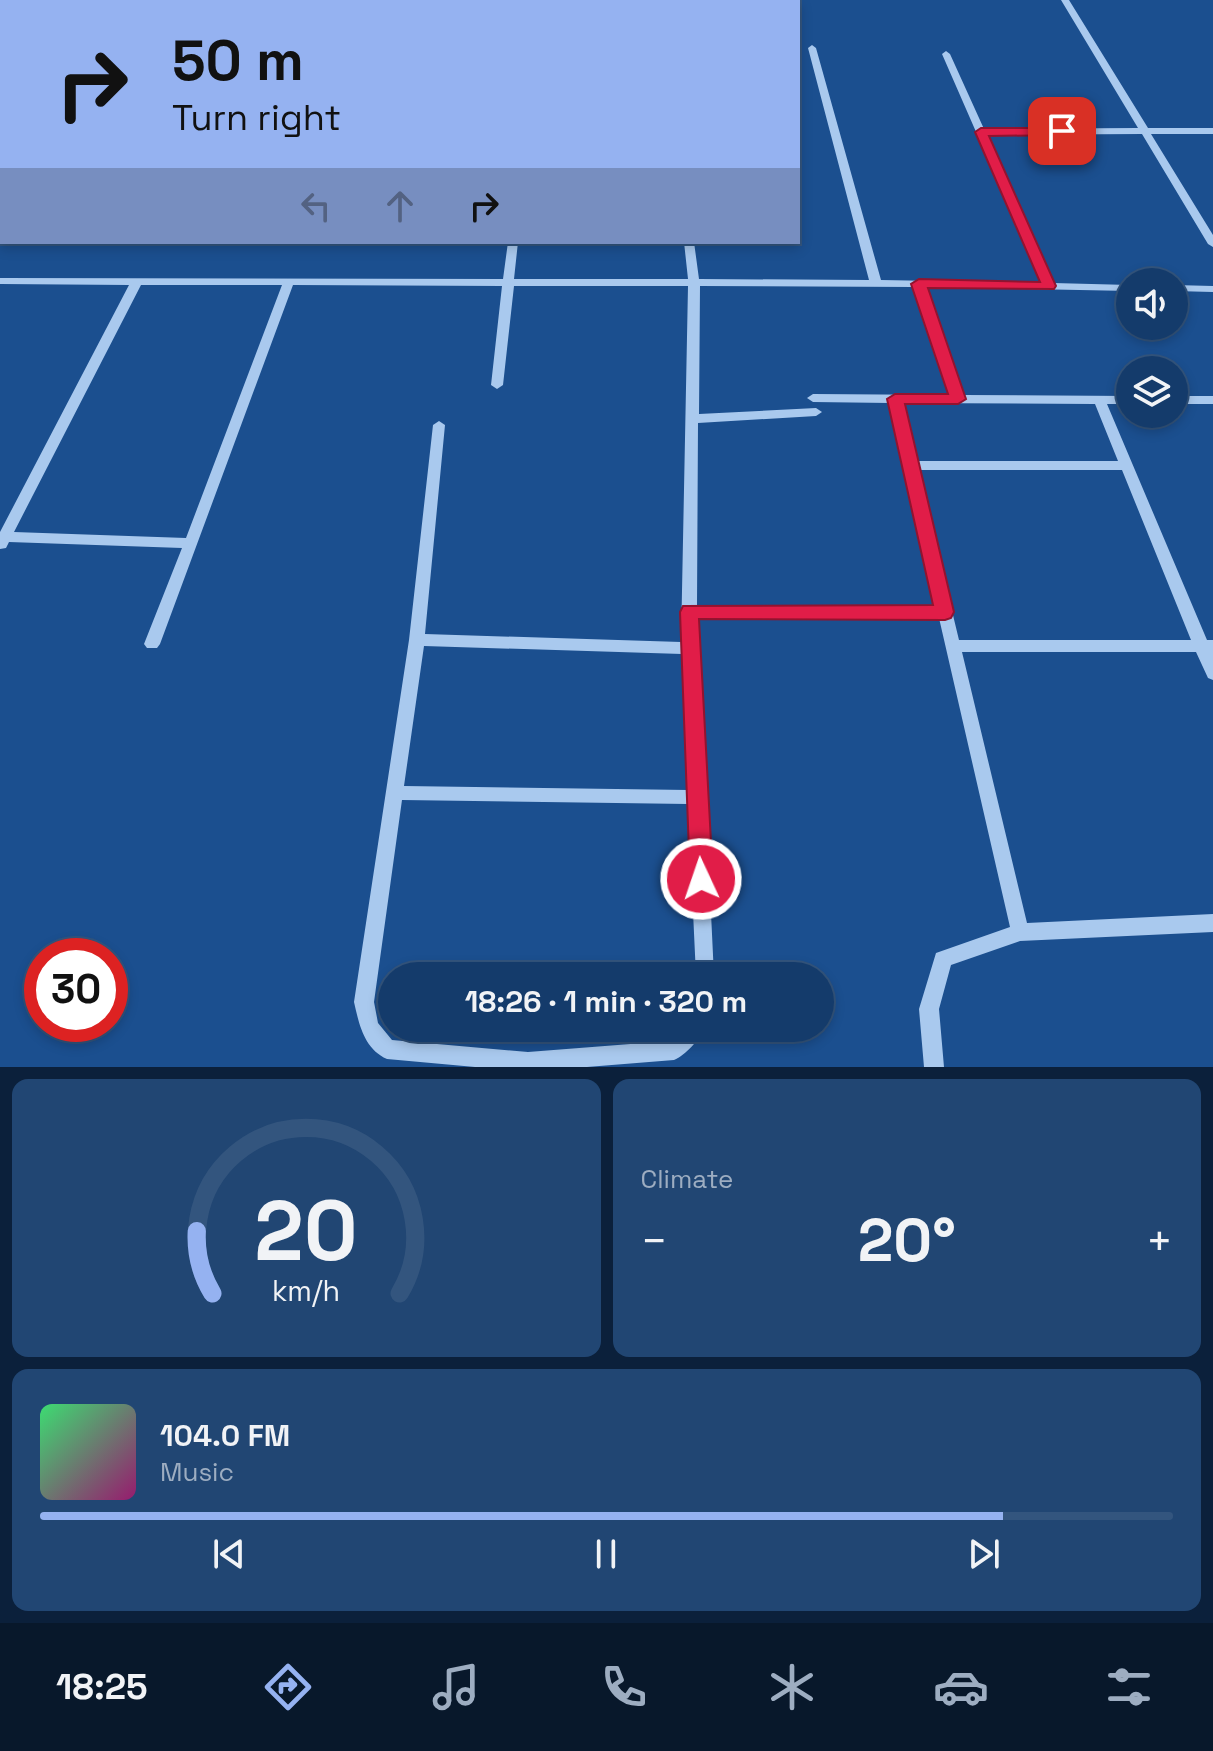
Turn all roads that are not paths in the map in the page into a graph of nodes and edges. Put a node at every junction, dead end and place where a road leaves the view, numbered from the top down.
1 (1065, 0) edge
2 (812, 48) dead end
3 (946, 54) dead end
4 (1144, 131) junction
5 (1213, 131) edge
6 (981, 132) junction
7 (513, 244) edge
8 (689, 244) edge
9 (1213, 244) edge
10 (0, 281) edge
11 (137, 281) junction
12 (289, 282) junction
13 (509, 283) junction
14 (694, 283) junction
15 (876, 283) junction
16 (919, 284) junction
17 (1049, 286) junction
18 (1116, 288) edge
19 (1188, 288) edge
20 (1213, 289) edge
21 (497, 385) dead end
22 (895, 399) junction
23 (958, 399) junction
24 (1099, 399) junction
25 (1116, 400) edge
26 (1188, 400) edge
27 (1213, 400) edge
28 (691, 419) junction
29 (439, 425) dead end
30 (910, 465) junction
31 (1126, 466) junction
32 (2, 540) edge
33 (191, 543) junction
34 (689, 612) junction
35 (945, 612) junction
36 (417, 640) junction
37 (152, 644) dead end
38 (953, 646) junction
39 (1207, 646) edge
40 (689, 648) junction
41 (1213, 674) edge
42 (397, 793) junction
43 (697, 797) junction
44 (1213, 923) edge
45 (1020, 932) junction
46 (704, 962) edge
47 (681, 1042) edge
48 (528, 1064) edge
49 (934, 1067) edge

1 - 4 street
2 - 15 street
3 - 6 street
4 - 5 street
4 - 6 street
4 - 9 street
6 - 17 street
7 - 13 street
8 - 14 street
10 - 11 street
11 - 12 street
11 - 32 street
12 - 13 street
12 - 33 street
13 - 14 street
13 - 21 street
14 - 15 street
14 - 28 street
15 - 16 street
16 - 17 street
16 - 23 street
17 - 18 street
19 - 20 street
22 - 23 street
22 - 28 street
22 - 30 street
23 - 24 street
24 - 25 street
24 - 31 street
26 - 27 street
28 - 34 street
29 - 36 street
30 - 31 street
30 - 35 street
31 - 39 street
32 - 33 street
33 - 37 street
34 - 35 street
34 - 40 street
35 - 38 street
36 - 40 street
36 - 42 street
38 - 39 street
38 - 45 street
39 - 41 street
40 - 43 street
42 - 43 street
42 - 48 street
43 - 46 street
44 - 45 street
45 - 49 street
47 - 48 street

